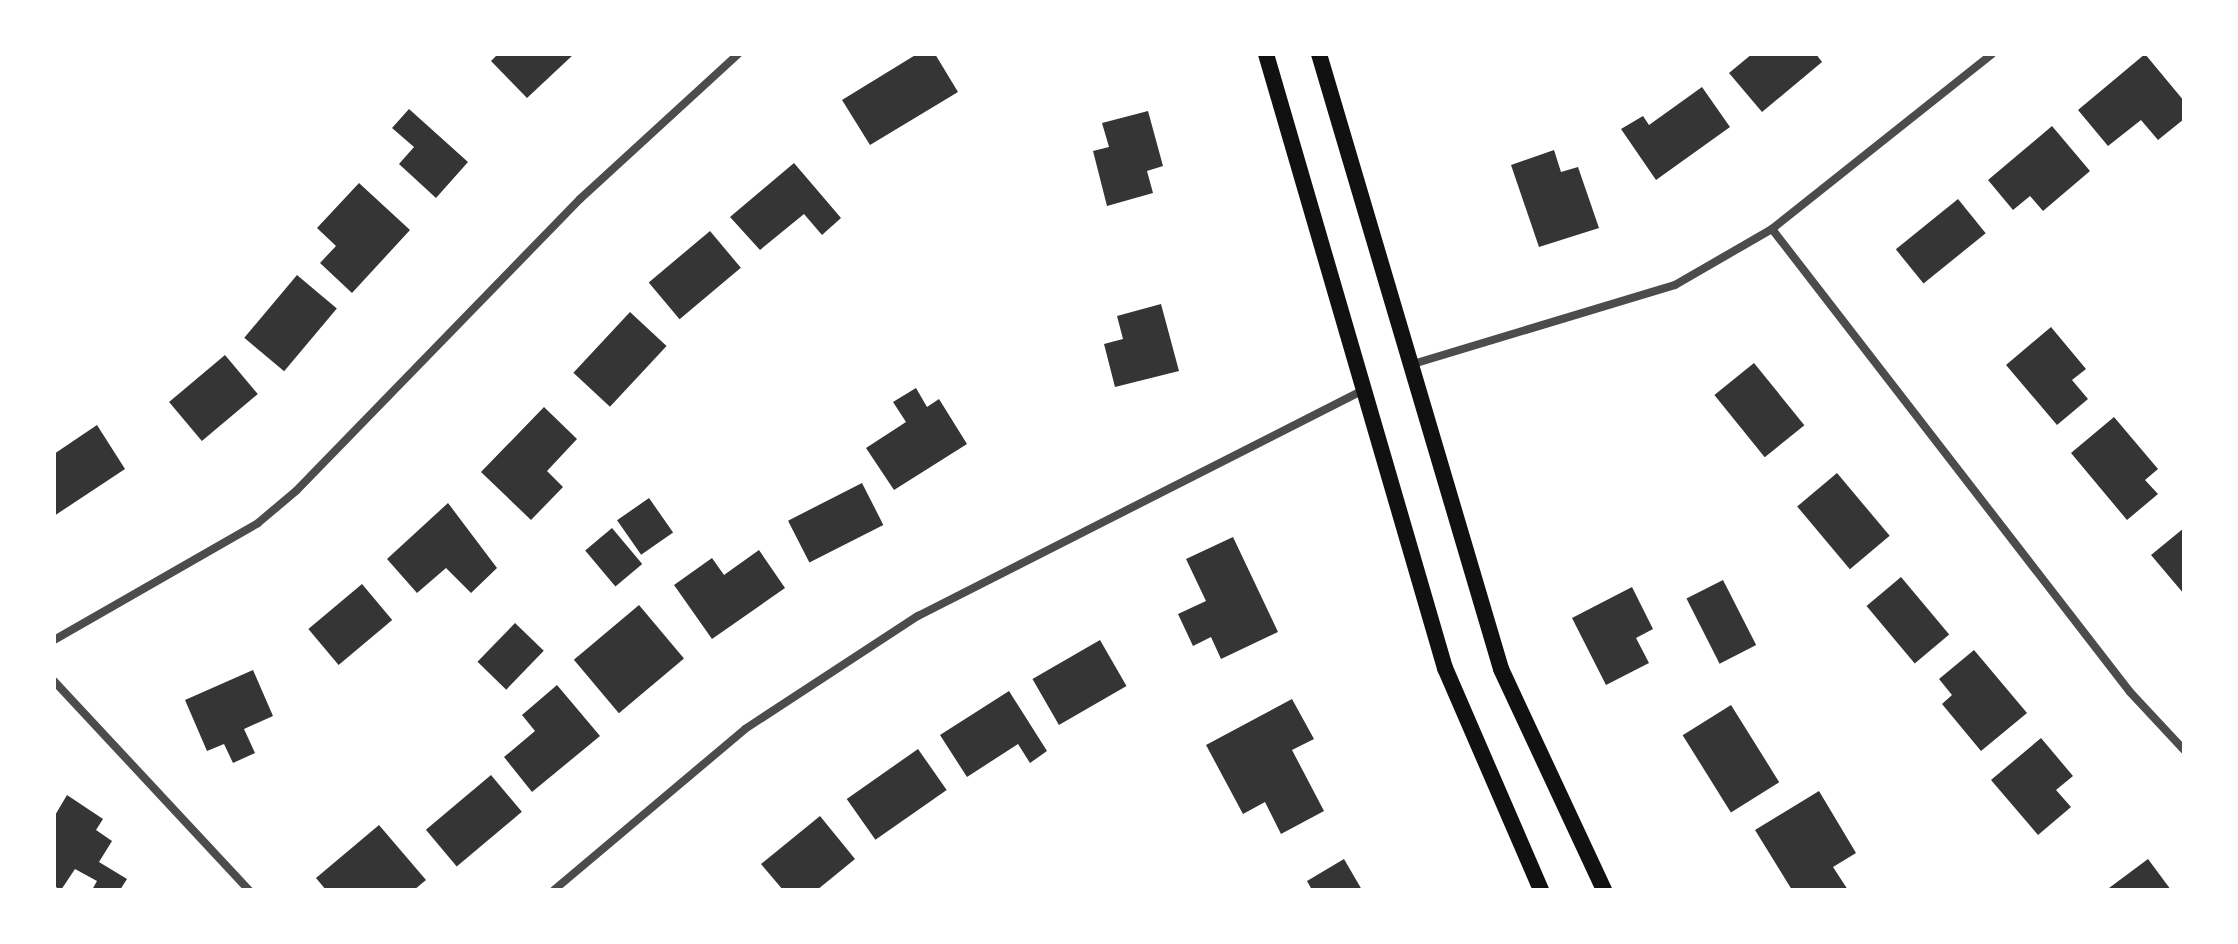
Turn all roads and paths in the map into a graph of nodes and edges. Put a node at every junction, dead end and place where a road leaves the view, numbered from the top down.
1 (738, 54) edge
2 (1266, 54) edge
3 (1319, 54) edge
4 (1992, 54) edge
5 (1772, 229) junction
6 (1413, 364) junction
7 (1361, 391) junction
8 (54, 640) edge
9 (54, 681) edge
10 (2184, 750) edge
11 (249, 890) edge
12 (554, 890) edge
13 (1541, 890) edge
14 (1604, 890) edge

1 - 8 street
2 - 7 main road
3 - 6 main road
4 - 5 street
5 - 6 street
5 - 10 street
6 - 14 main road
7 - 12 street
7 - 13 main road
9 - 11 street

